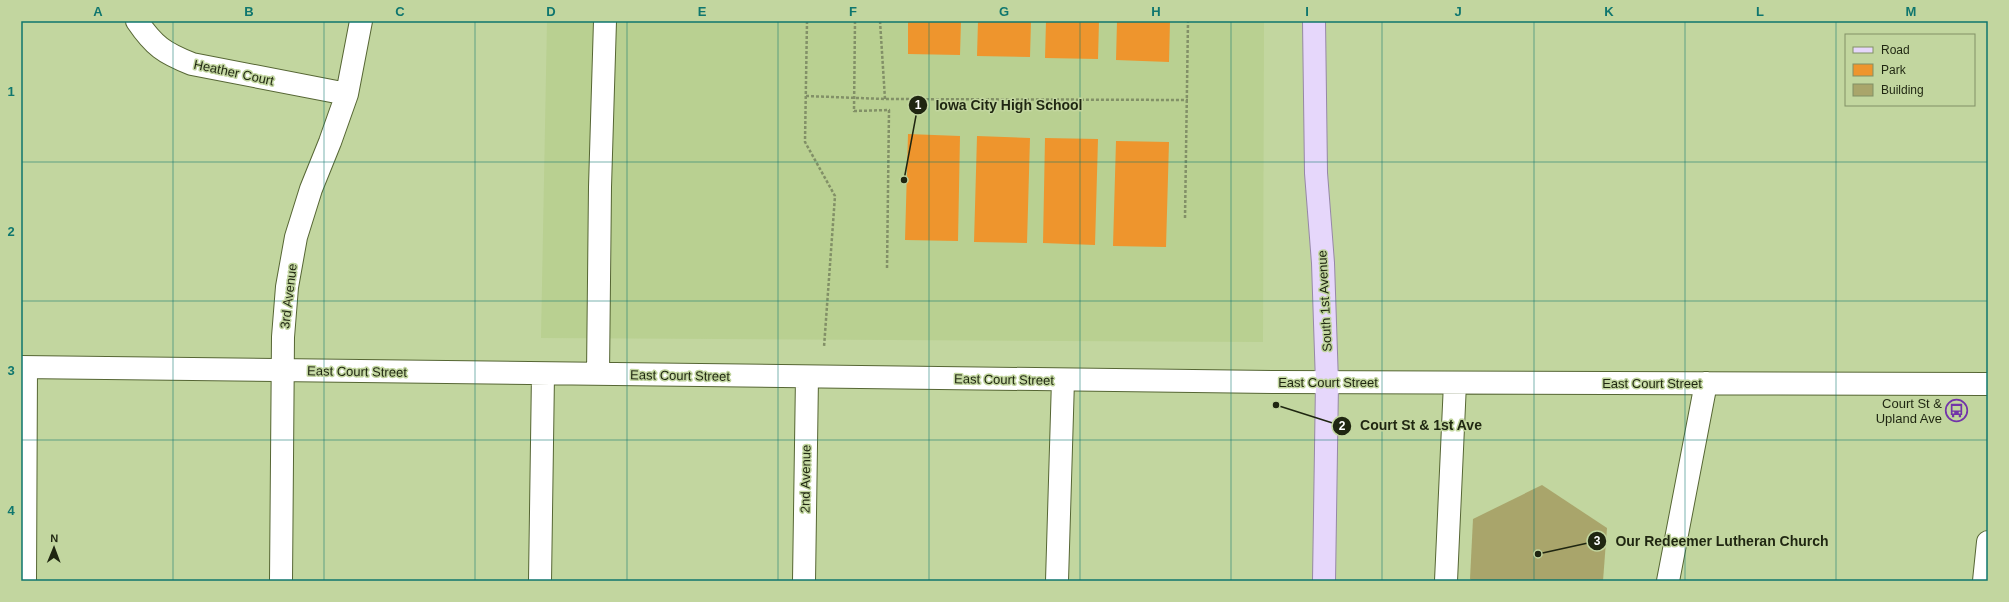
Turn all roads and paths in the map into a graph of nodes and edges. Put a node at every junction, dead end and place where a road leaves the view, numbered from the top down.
1 (137, 21) edge
2 (361, 21) edge
3 (605, 21) edge
4 (807, 21) edge
5 (855, 21) edge
6 (880, 21) edge
7 (1188, 21) edge
8 (1314, 21) edge
9 (347, 94) junction
10 (806, 96) junction
11 (854, 98) junction
12 (885, 99) junction
13 (1188, 100) junction
14 (1185, 218) dead end
15 (886, 269) dead end
16 (824, 347) dead end
17 (23, 368) edge
18 (283, 371) junction
19 (542, 374) junction
20 (598, 374) junction
21 (807, 377) junction
22 (1063, 380) junction
23 (1327, 383) junction
24 (1455, 383) junction
25 (1706, 383) junction
26 (1988, 384) edge
27 (1988, 542) edge
28 (24, 581) edge
29 (281, 581) edge
30 (540, 581) edge
31 (804, 581) edge
32 (1057, 581) edge
33 (1324, 581) edge
34 (1446, 581) edge
35 (1668, 581) edge
36 (1984, 581) edge

1 - 9 street, Heather Court
2 - 9 street, 3rd Avenue
3 - 20 street
4 - 10 path
5 - 11 path
6 - 12 path
7 - 13 path
8 - 23 main road, South 1st Avenue
9 - 18 street, 3rd Avenue
10 - 11 path
10 - 16 path
11 - 12 path
11 - 15 path
12 - 13 path
13 - 14 path
17 - 18 street, East Court Street
17 - 28 street
18 - 19 street, East Court Street
18 - 29 street, 3rd Avenue
19 - 20 street, East Court Street
19 - 30 street
20 - 21 street, East Court Street
21 - 22 street, East Court Street
21 - 31 street, 2nd Avenue
22 - 23 street, East Court Street
22 - 32 street
23 - 24 street, East Court Street
23 - 33 main road, South 1st Avenue
24 - 25 street, East Court Street
24 - 34 street
25 - 26 street, East Court Street
25 - 35 street
27 - 36 street

